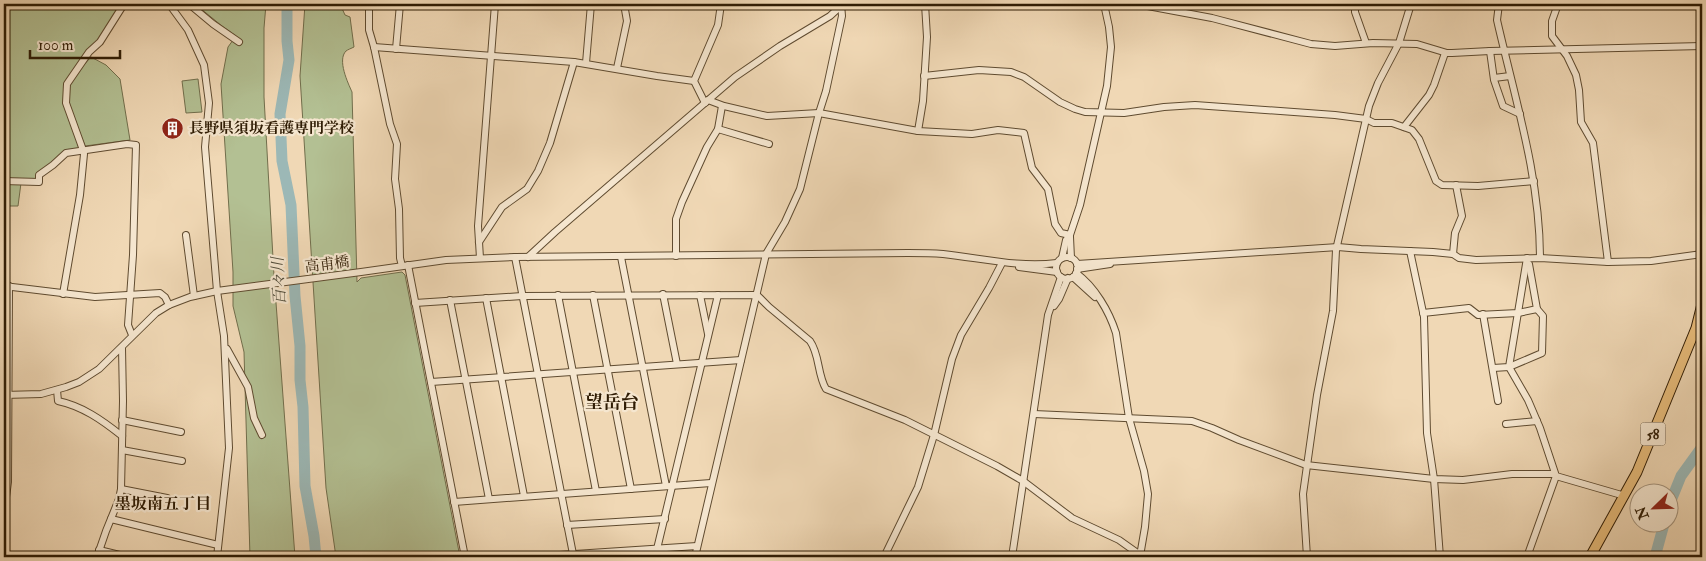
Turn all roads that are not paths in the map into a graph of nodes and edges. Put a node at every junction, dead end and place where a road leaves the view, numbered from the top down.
1 (124, 4) edge
2 (169, 4) edge
3 (189, 4) edge
4 (369, 4) edge
5 (400, 4) edge
6 (495, 4) edge
7 (591, 4) edge
8 (624, 4) edge
9 (721, 4) edge
10 (842, 4) edge
11 (925, 4) edge
12 (1104, 4) edge
13 (1137, 4) edge
14 (1355, 4) edge
15 (1411, 4) edge
16 (1499, 4) edge
17 (1558, 4) edge
18 (239, 42) dead end
19 (1366, 43) junction
20 (1399, 43) junction
21 (1702, 46) edge
22 (374, 47) junction
23 (396, 49) junction
24 (1561, 50) junction
25 (1490, 51) junction
26 (1504, 51) junction
27 (1446, 53) junction
28 (490, 56) junction
29 (574, 62) junction
30 (586, 63) junction
31 (617, 68) junction
32 (924, 76) junction
33 (1510, 76) junction
34 (1494, 78) junction
35 (694, 81) junction
36 (706, 101) junction
37 (722, 106) junction
38 (819, 113) junction
39 (1101, 113) junction
40 (1520, 114) junction
41 (1366, 119) junction
42 (1404, 127) junction
43 (718, 129) junction
44 (918, 131) junction
45 (769, 144) dead end
46 (84, 150) junction
47 (4, 181) edge
48 (1534, 181) junction
49 (1456, 185) junction
50 (186, 235) dead end
51 (1070, 235) junction
52 (479, 242) junction
53 (1338, 246) junction
54 (1410, 251) junction
55 (766, 254) junction
56 (1453, 254) junction
57 (1702, 254) edge
58 (676, 256) junction
59 (515, 257) junction
60 (528, 257) junction
61 (621, 257) junction
62 (480, 258) junction
63 (1062, 258) junction
64 (1071, 258) junction
65 (1527, 258) junction
66 (1540, 258) junction
67 (1608, 262) junction
68 (1002, 263) junction
69 (1057, 263) junction
70 (405, 266) junction
71 (1070, 273) junction
72 (6, 286) edge
73 (217, 291) junction
74 (63, 294) junction
75 (628, 294) junction
76 (664, 294) junction
77 (130, 295) junction
78 (558, 295) junction
79 (593, 295) junction
80 (700, 295) junction
81 (718, 295) junction
82 (757, 295) junction
83 (194, 296) junction
84 (522, 296) junction
85 (486, 298) junction
86 (450, 300) junction
87 (415, 302) junction
88 (1702, 304) edge
89 (169, 305) junction
90 (1537, 309) junction
91 (1423, 313) junction
92 (1518, 313) junction
93 (1483, 314) junction
94 (132, 335) junction
95 (708, 338) junction
96 (6, 340) edge
97 (225, 345) junction
98 (122, 348) junction
99 (741, 360) junction
100 (702, 363) junction
101 (678, 364) junction
102 (642, 366) junction
103 (1493, 368) junction
104 (1509, 368) junction
105 (608, 370) junction
106 (574, 373) junction
107 (537, 375) junction
108 (502, 377) junction
109 (467, 380) junction
110 (431, 382) junction
111 (57, 390) junction
112 (6, 395) edge
113 (1498, 401) dead end
114 (1034, 414) junction
115 (1129, 418) junction
116 (122, 420) junction
117 (1537, 422) junction
118 (1506, 424) dead end
119 (181, 432) dead end
120 (262, 435) dead end
121 (934, 435) junction
122 (122, 436) junction
123 (6, 448) edge
124 (122, 450) junction
125 (182, 461) dead end
126 (1306, 465) junction
127 (1555, 475) junction
128 (1434, 479) junction
129 (1023, 481) junction
130 (711, 483) junction
131 (669, 486) junction
132 (121, 489) junction
133 (631, 489) junction
134 (596, 491) junction
135 (560, 493) junction
136 (524, 496) junction
137 (1625, 496) junction
138 (166, 498) dead end
139 (489, 499) junction
140 (454, 502) junction
141 (4, 512) edge
142 (111, 519) junction
143 (665, 519) junction
144 (567, 525) junction
145 (218, 545) junction
146 (697, 546) junction
147 (658, 549) junction
148 (99, 550) junction
149 (573, 554) junction
150 (592, 555) edge
151 (1141, 556) edge
152 (97, 557) edge
153 (128, 557) edge
154 (217, 557) edge
155 (465, 557) edge
156 (528, 557) edge
157 (695, 557) edge
158 (884, 557) edge
159 (1012, 557) edge
160 (1307, 557) edge
161 (1440, 557) edge
162 (1527, 557) edge
163 (1590, 557) edge

1 - 46 street
2 - 73 street
3 - 18 street
4 - 22 street
5 - 23 street
6 - 28 street
7 - 30 street
8 - 31 street
9 - 35 street
10 - 36 street
10 - 38 street
11 - 32 street
12 - 39 street
13 - 19 street
14 - 19 street
15 - 20 street
16 - 26 street
17 - 24 street
19 - 20 street
20 - 27 street
20 - 41 street
21 - 24 street
22 - 23 street
22 - 70 street
23 - 28 street
24 - 26 street
24 - 67 street
25 - 26 street
25 - 27 street
25 - 34 street
26 - 33 street
27 - 42 street
28 - 29 street
28 - 52 street
29 - 30 street
29 - 52 street
30 - 31 street
31 - 35 street
32 - 39 street
32 - 44 street
33 - 34 street
33 - 40 street
34 - 40 street
35 - 36 street
36 - 37 street
36 - 60 street
37 - 38 street
37 - 43 street
38 - 44 street
38 - 55 street
39 - 41 street
39 - 51 street
40 - 48 street
41 - 42 street
41 - 53 street
42 - 49 street
43 - 45 street
43 - 58 street
44 - 51 street
46 - 47 street
46 - 74 street
46 - 77 street
48 - 49 street
48 - 66 street
49 - 56 street
50 - 83 street
51 - 63 street
51 - 64 street
52 - 62 street
53 - 54 street
53 - 71 street
53 - 126 street
54 - 56 street
54 - 91 street
55 - 58 street, 高甫橋
55 - 68 street, 高甫橋
55 - 82 street
56 - 65 street
57 - 67 street
58 - 61 street, 高甫橋
59 - 60 street, 高甫橋
59 - 62 street, 高甫橋
59 - 84 street
60 - 61 street, 高甫橋
61 - 75 street
62 - 70 street, 高甫橋
63 - 64 street
63 - 69 street
64 - 71 street
65 - 66 street
65 - 90 street
65 - 92 street
66 - 67 street
68 - 69 street
68 - 71 street
68 - 121 street
69 - 71 street
70 - 73 street, 高甫橋
70 - 87 street
71 - 114 street
71 - 115 street
72 - 74 street
72 - 96 street
73 - 83 street, 高甫橋
73 - 97 street
74 - 77 street
75 - 76 street
75 - 79 street
75 - 102 street
76 - 80 street
76 - 101 street
77 - 89 street
77 - 94 street
78 - 79 street
78 - 84 street
78 - 106 street
79 - 105 street
80 - 81 street
80 - 95 street
81 - 82 street
81 - 95 street
82 - 99 street
82 - 121 street
83 - 89 street, 高甫橋
84 - 85 street
84 - 107 street
85 - 86 street
85 - 108 street
86 - 87 street
86 - 109 street
87 - 110 street
88 - 137 main road, 58
89 - 94 street, 高甫橋
90 - 92 street
90 - 104 street
91 - 93 street
91 - 128 street
92 - 93 street
92 - 104 street
93 - 103 street
94 - 98 street, 高甫橋
95 - 100 street
96 - 112 street
97 - 120 street
97 - 145 street
98 - 111 street, 高甫橋
98 - 116 street
99 - 100 street
99 - 130 street
100 - 101 street
100 - 131 street
101 - 102 street
102 - 105 street
102 - 131 street
103 - 104 street
103 - 113 street
104 - 117 street
105 - 106 street
105 - 133 street
106 - 107 street
106 - 134 street
107 - 108 street
107 - 135 street
108 - 109 street
108 - 136 street
109 - 110 street
109 - 139 street
110 - 140 street
111 - 112 street, 高甫橋
111 - 122 street
112 - 123 street
114 - 115 street
114 - 129 street
115 - 126 street
115 - 151 street
116 - 119 street
116 - 122 street
117 - 118 street
117 - 127 street
121 - 129 street
121 - 158 street
122 - 124 street
123 - 141 street
124 - 125 street
124 - 132 street
126 - 128 street
126 - 160 street
127 - 128 street
127 - 137 street
127 - 162 street
128 - 161 street
129 - 151 street
129 - 159 street
130 - 131 street
130 - 146 street
131 - 133 street
131 - 143 street
132 - 138 street
132 - 142 street
133 - 134 street
134 - 135 street
135 - 136 street
135 - 144 street
136 - 139 street
137 - 163 main road, 58
139 - 140 street
140 - 155 street
142 - 145 street
142 - 148 street
143 - 144 street
143 - 147 street
144 - 149 street
145 - 154 street
146 - 147 street
146 - 157 street
147 - 150 street
148 - 152 street
148 - 153 street
149 - 150 street
149 - 156 street

